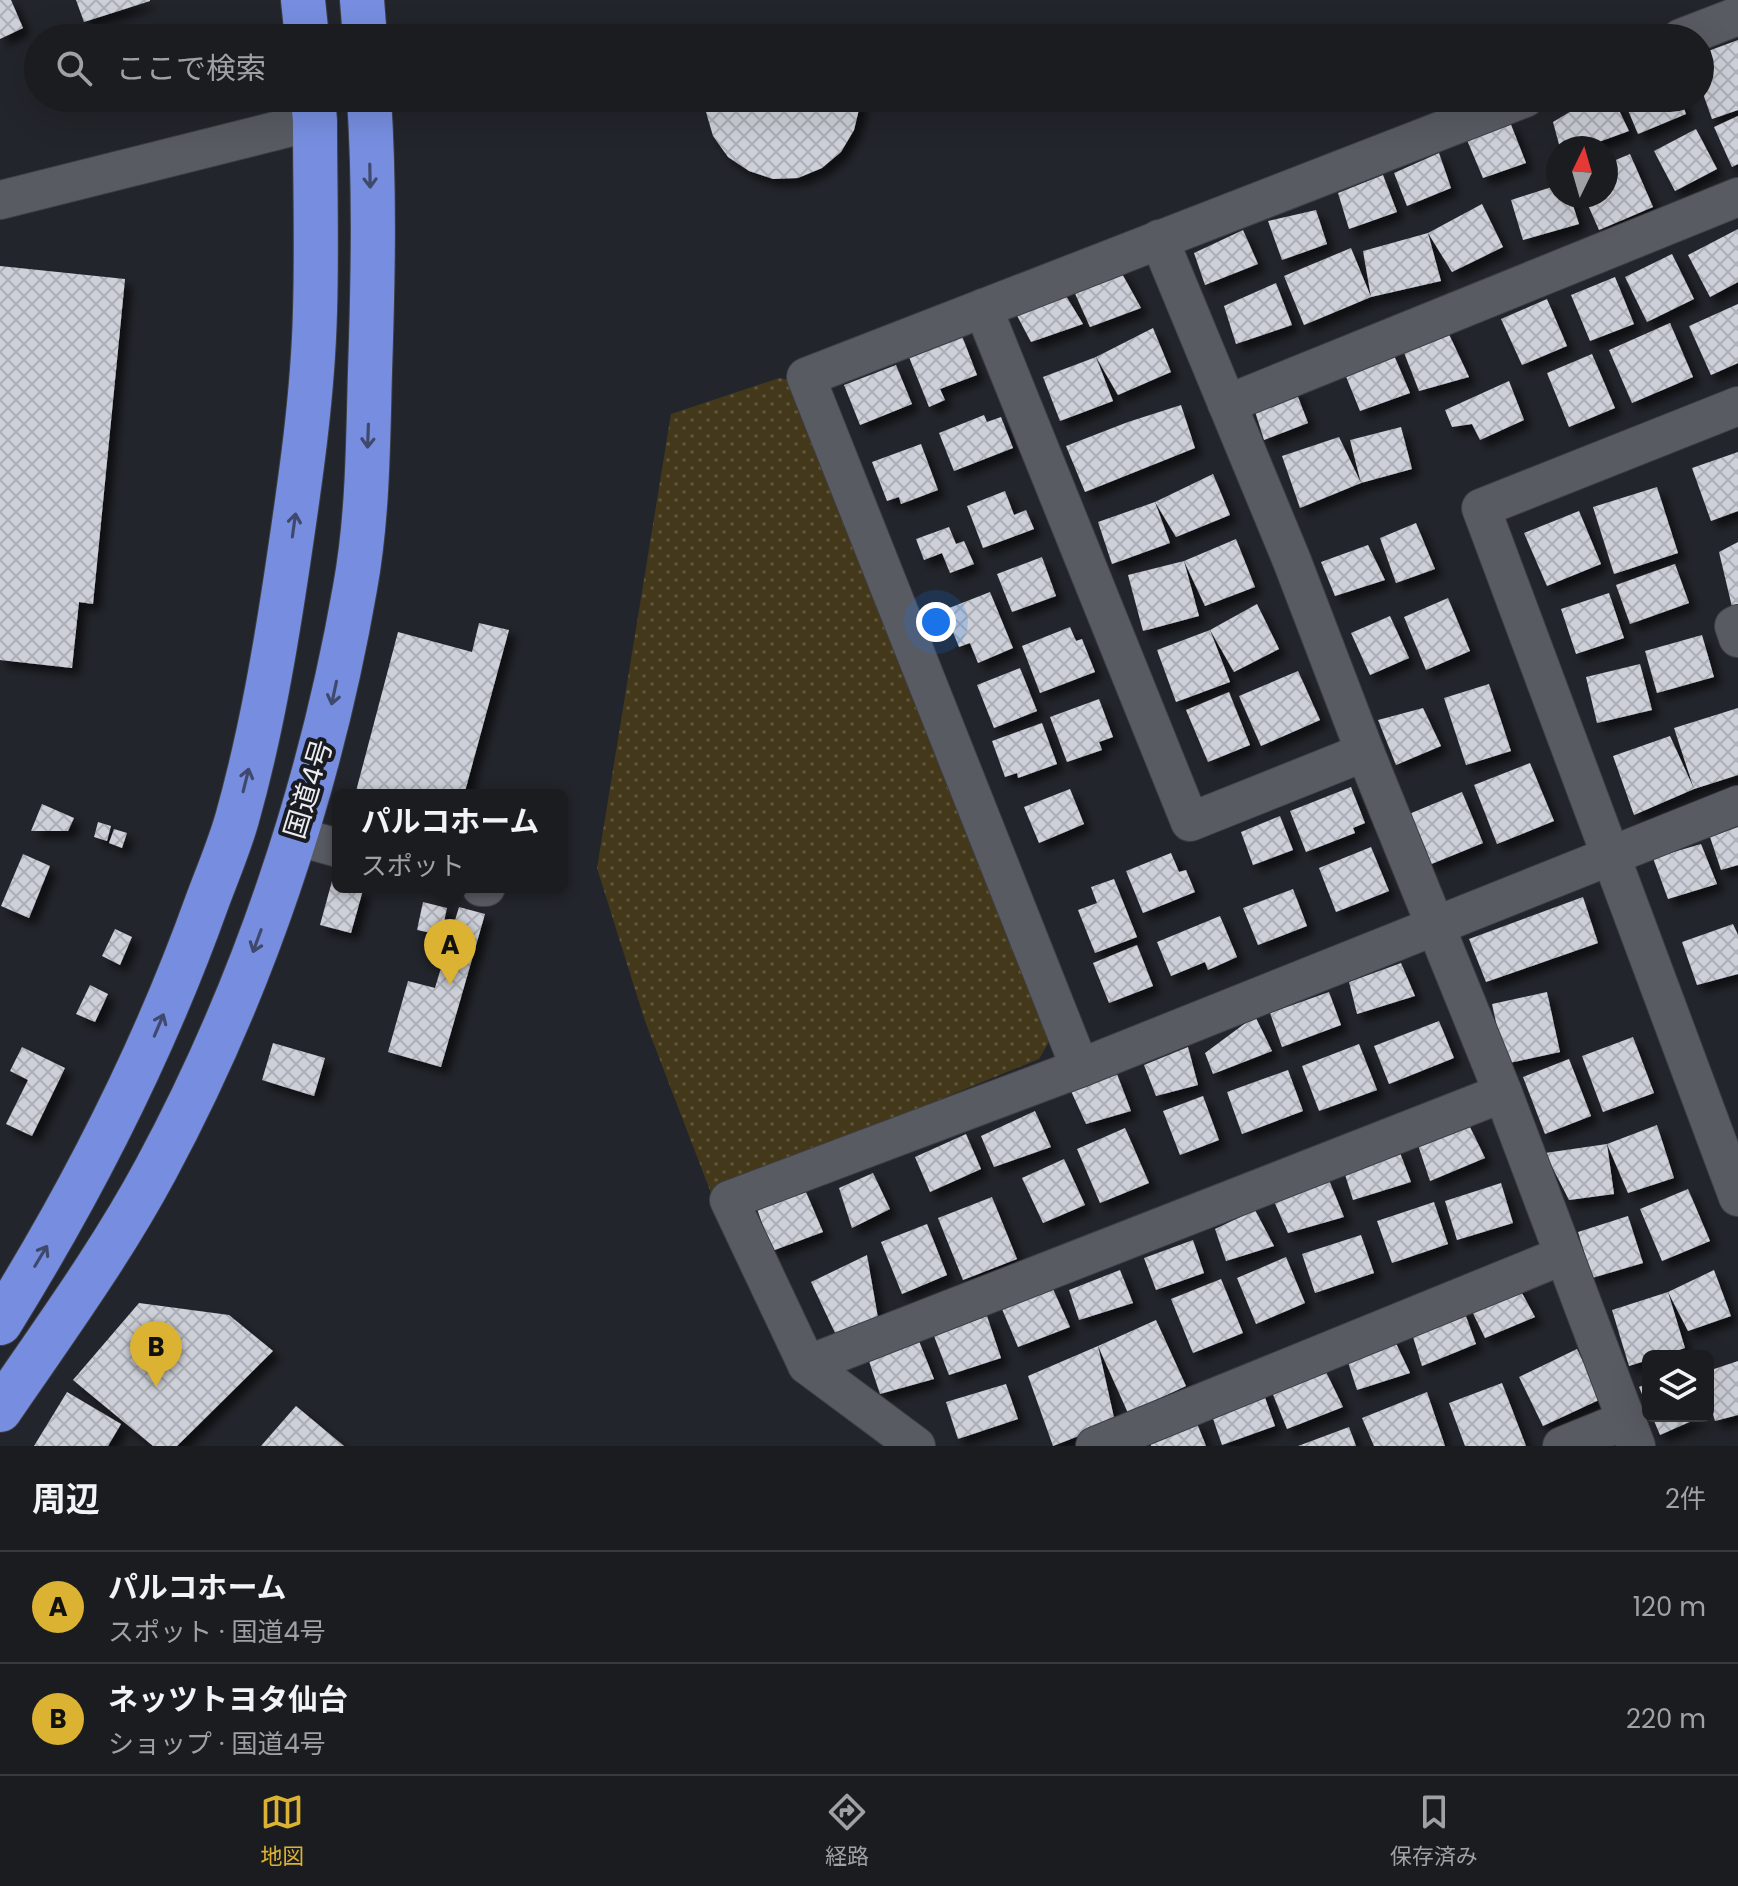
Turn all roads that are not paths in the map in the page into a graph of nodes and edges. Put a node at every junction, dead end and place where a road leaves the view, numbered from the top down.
1 (303, 0) edge
2 (362, 0) edge
3 (1738, 16) edge
4 (306, 24) edge
5 (364, 24) edge
6 (1714, 25) edge
7 (304, 112) edge
8 (314, 112) edge
9 (369, 112) edge
10 (1489, 112) edge
11 (1738, 197) edge
12 (0, 200) edge
13 (1159, 239) junction
14 (983, 308) junction
15 (1227, 404) junction
16 (1738, 406) edge
17 (1738, 624) edge
18 (1738, 638) edge
19 (1365, 752) junction
20 (1738, 805) edge
21 (295, 836) junction
22 (332, 846) edge
23 (1610, 855) junction
24 (1437, 926) junction
25 (1080, 1068) junction
26 (1503, 1093) junction
27 (1738, 1197) edge
28 (1564, 1255) junction
29 (0, 1323) edge
30 (807, 1365) junction
31 (0, 1410) edge
32 (1631, 1433) edge
33 (916, 1446) edge
34 (1095, 1446) edge
35 (1562, 1446) edge

1 - 4 highway
2 - 5 highway
3 - 6 street
7 - 12 street
29 -> 8 highway
9 -> 21 highway, 国道4号
10 - 13 street
11 - 15 street
13 - 14 street
13 - 15 street
14 - 19 street
14 - 25 street
15 - 19 street
16 - 23 street
17 - 18 street
19 - 24 street
20 - 23 street
21 - 22 street
21 -> 31 highway, 国道4号
23 - 24 street
23 - 27 street
24 - 25 street
24 - 26 street
25 - 30 street
26 - 28 street
26 - 30 street
28 - 32 street
28 - 34 street
30 - 33 street
32 - 35 street

